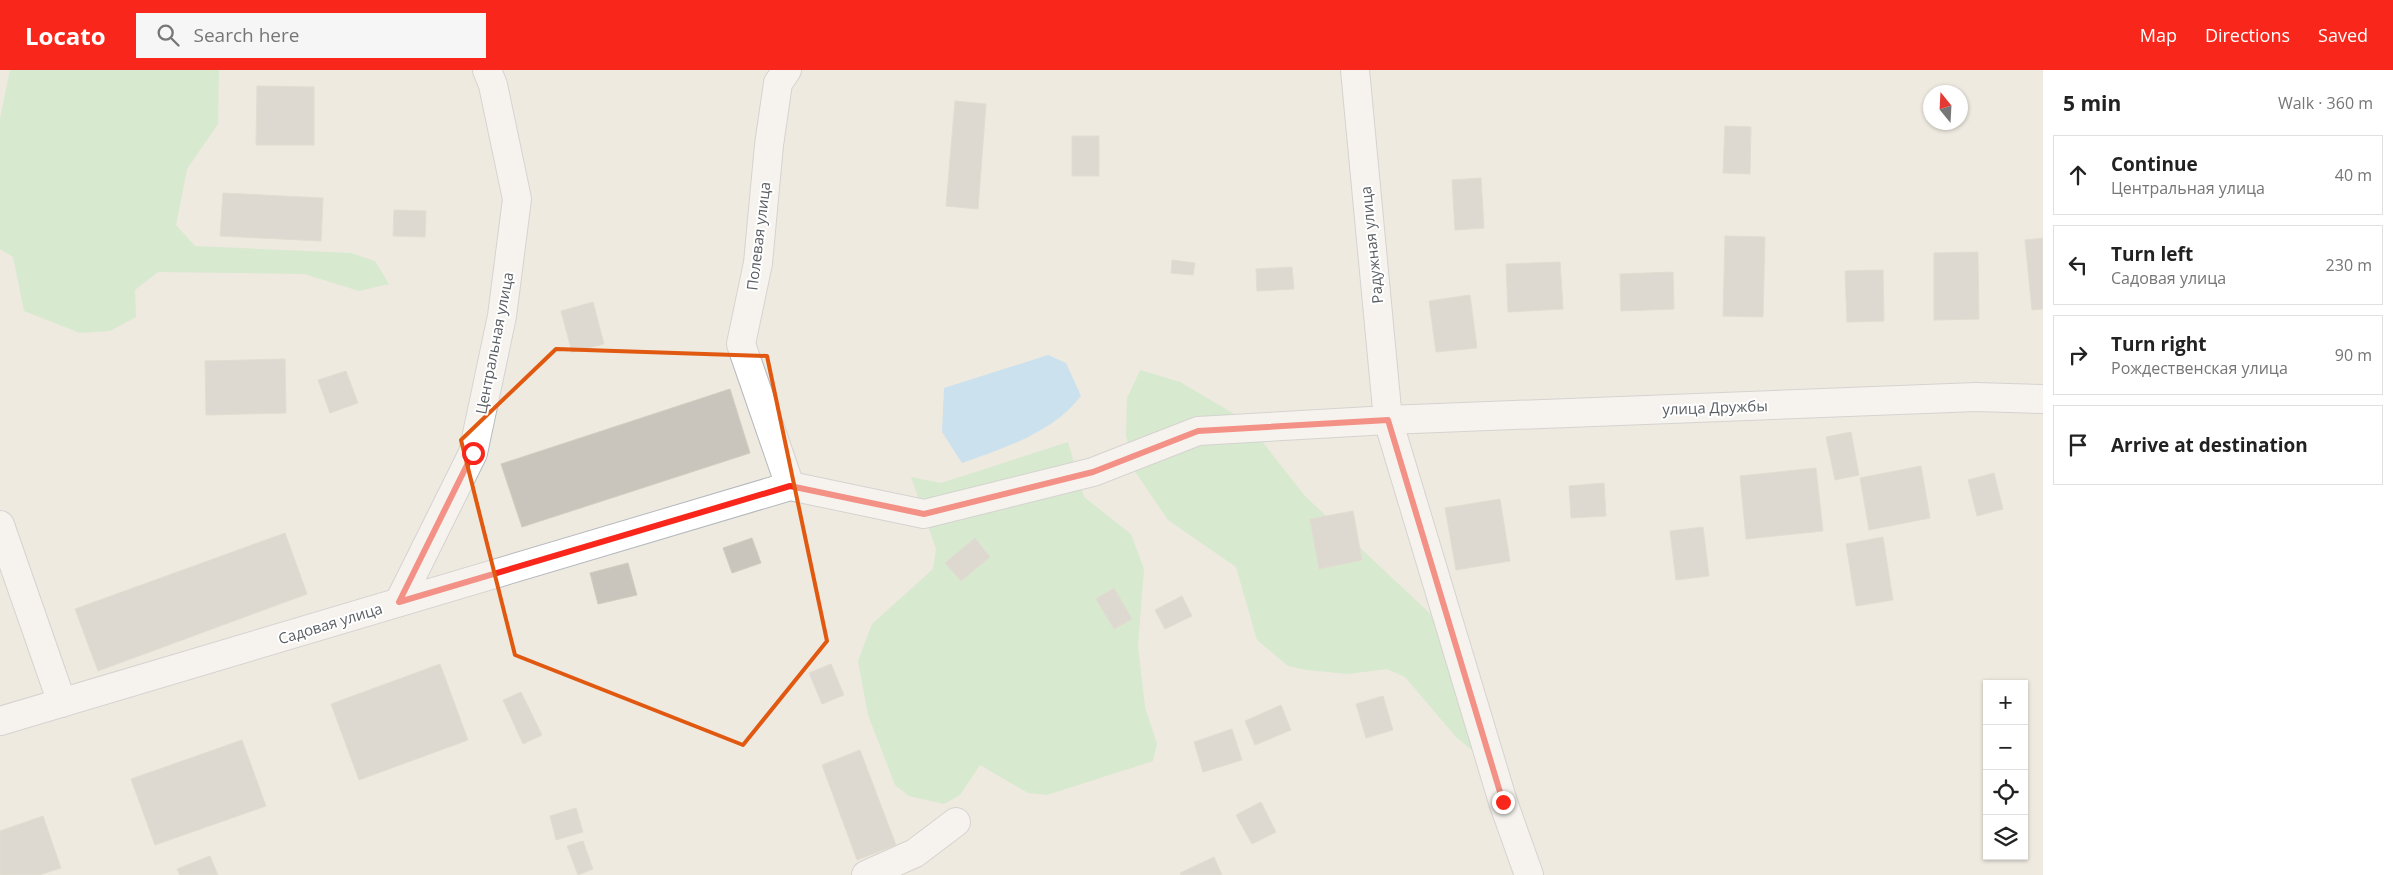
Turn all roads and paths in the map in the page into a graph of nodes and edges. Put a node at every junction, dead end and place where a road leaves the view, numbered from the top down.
1 (487, 70) edge
2 (787, 70) edge
3 (1355, 70) edge
4 (2043, 399) edge
5 (1388, 420) junction
6 (790, 486) junction
7 (0, 525) edge
8 (399, 602) junction
9 (62, 703) junction
10 (0, 721) edge
11 (956, 822) dead end
12 (866, 875) edge
13 (1530, 875) edge

1 - 8 street, Центральная улица
2 - 6 street, Полевая улица
3 - 5 street, Радужная улица
4 - 5 street, улица Дружбы
5 - 6 street, Садовая улица
5 - 13 street, Радужная улица
6 - 8 street, Садовая улица
7 - 9 street
8 - 9 street, Садовая улица
9 - 10 street, Садовая улица
11 - 12 street

